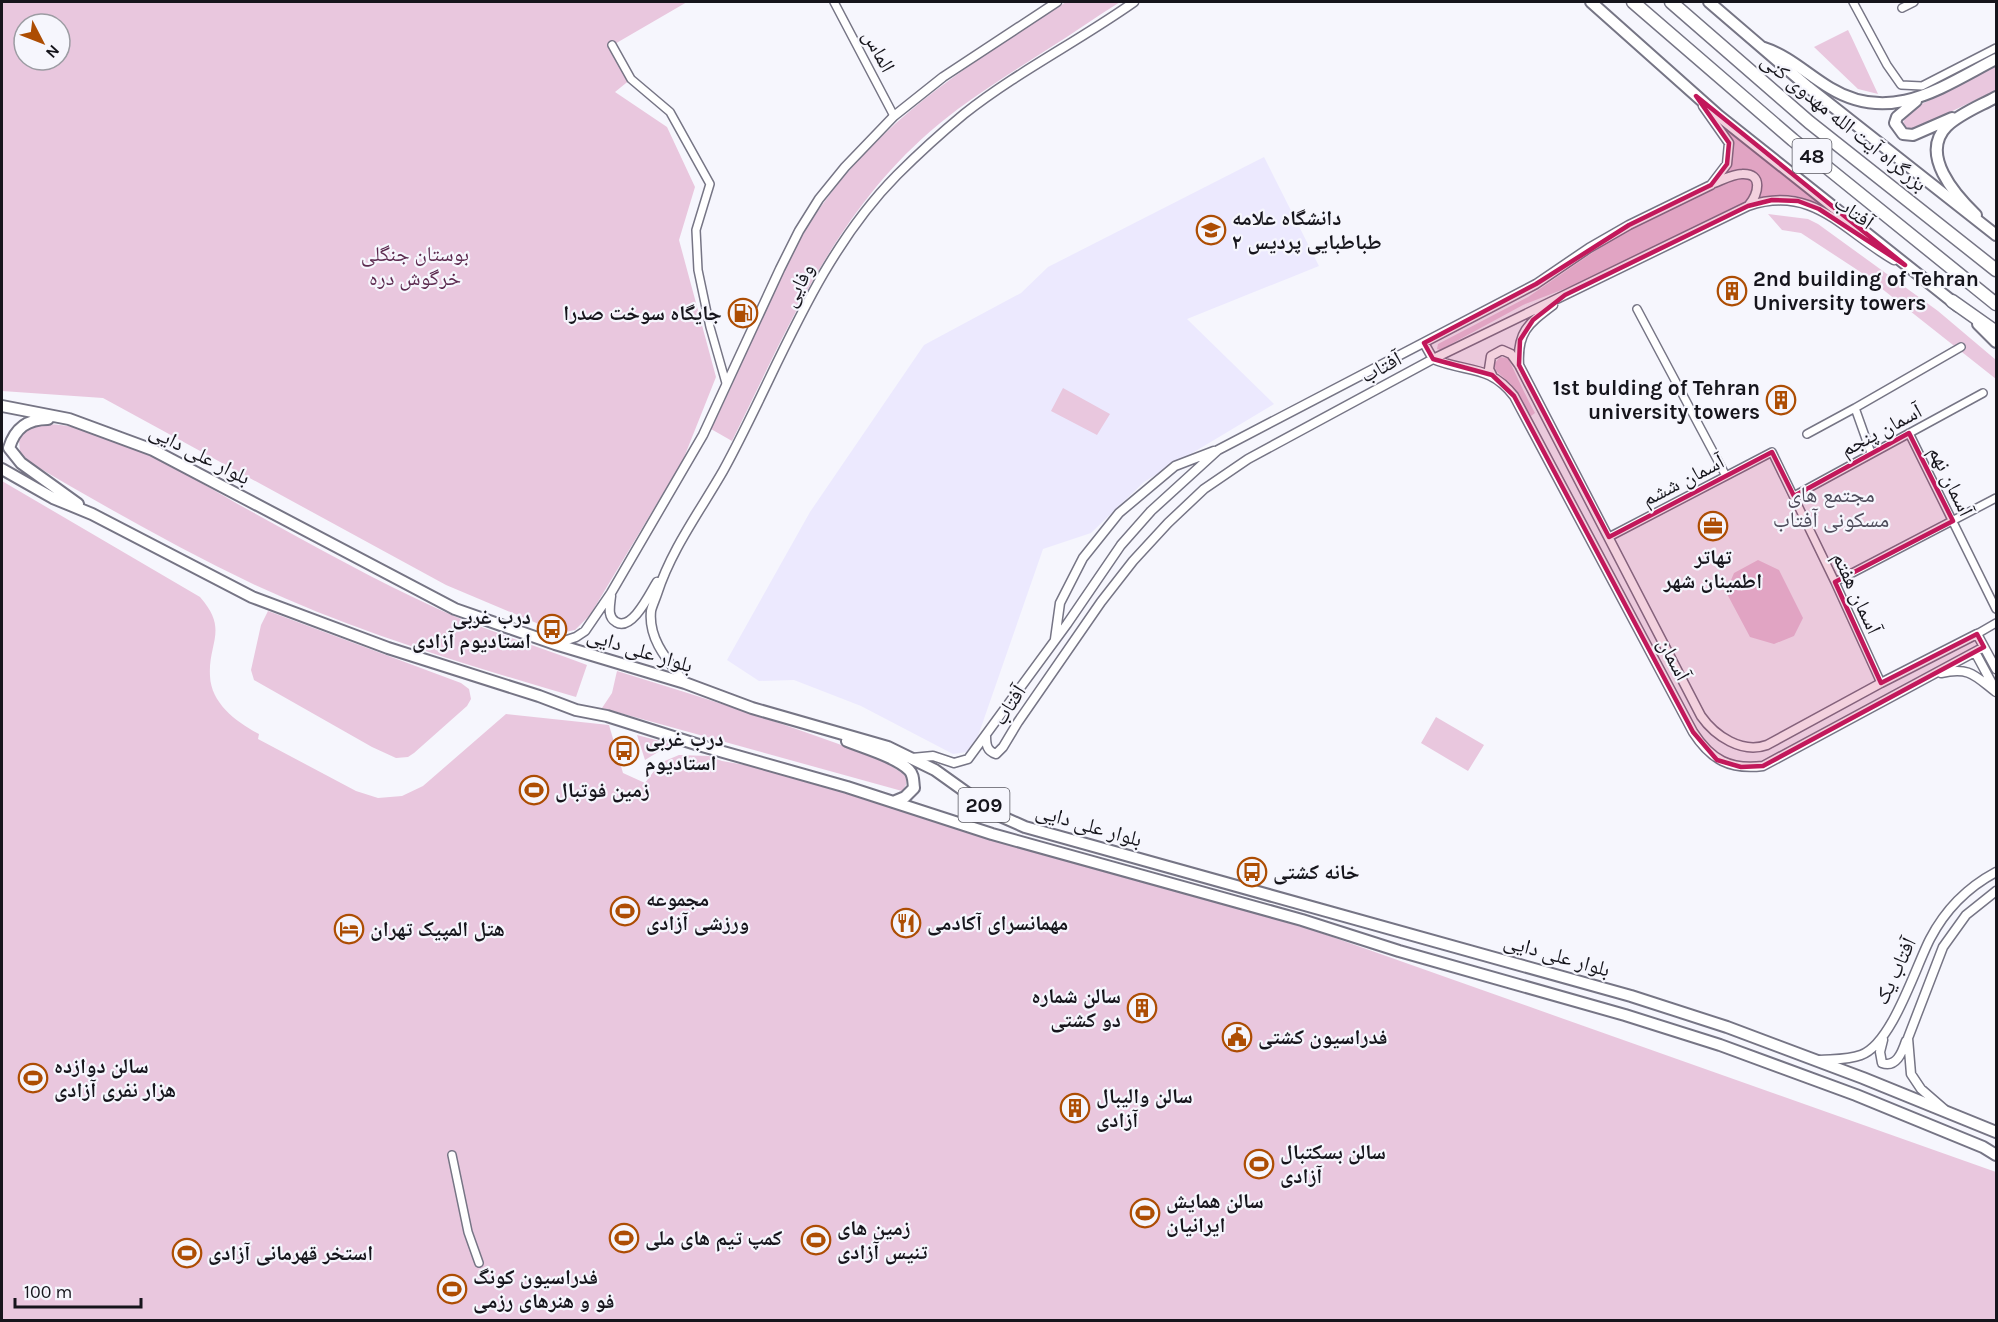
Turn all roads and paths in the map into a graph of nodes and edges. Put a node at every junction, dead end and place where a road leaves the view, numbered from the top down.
1 (834, 2) edge
2 (1057, 2) edge
3 (1134, 2) edge
4 (1591, 2) edge
5 (1633, 2) edge
6 (1671, 2) edge
7 (1709, 2) edge
8 (1853, 2) edge
9 (1914, 2) edge
10 (1902, 8) dead end
11 (612, 45) dead end
12 (1764, 48) junction
13 (1996, 48) edge
14 (1996, 59) edge
15 (1696, 96) junction
16 (1921, 97) junction
17 (1996, 97) edge
18 (1964, 114) junction
19 (894, 116) junction
20 (1711, 184) junction
21 (1748, 206) junction
22 (1995, 233) edge
23 (1905, 265) junction
24 (1996, 270) edge
25 (1565, 295) junction
26 (1952, 301) junction
27 (1996, 304) edge
28 (1637, 309) dead end
29 (1996, 332) edge
30 (1424, 342) junction
31 (1996, 342) edge
32 (1961, 347) dead end
33 (1434, 359) junction
34 (1519, 365) junction
35 (1492, 375) junction
36 (726, 383) junction
37 (1983, 393) dead end
38 (2, 406) edge
39 (1856, 408) junction
40 (69, 419) junction
41 (1909, 433) junction
42 (1807, 434) dead end
43 (1220, 449) junction
44 (1772, 452) joint
45 (1871, 453) junction
46 (2, 469) edge
47 (1726, 476) junction
48 (1794, 496) junction
49 (1996, 498) edge
50 (92, 514) junction
51 (1953, 521) junction
52 (1609, 537) junction
53 (664, 572) junction
54 (1835, 582) junction
55 (611, 593) junction
56 (1996, 609) edge
57 (1996, 623) edge
58 (1977, 634) junction
59 (1054, 641) junction
60 (555, 644) junction
61 (1984, 647) junction
62 (1976, 652) junction
63 (1996, 669) edge
64 (1932, 675) junction
65 (685, 683) junction
66 (1881, 683) junction
67 (1996, 691) edge
68 (818, 727) junction
69 (986, 736) junction
70 (912, 758) junction
71 (893, 802) junction
72 (1996, 872) edge
73 (1996, 891) edge
74 (1884, 1034) junction
75 (1908, 1038) junction
76 (1815, 1060) junction
77 (1947, 1112) junction
78 (1996, 1132) edge
79 (453, 1155) dead end
80 (1996, 1155) edge
81 (479, 1263) dead end

1 - 19 street, الماس
2 - 19 street, وفایی
3 - 53 street, وفایی
4 - 15 main road
5 - 27 highway, 48
6 - 24 highway, بزرگراه آیت الله مهدوی کنی / 48
7 - 12 main road
8 - 13 street
9 - 10 street
11 - 36 street
12 - 16 main road
12 - 22 main road
14 - 16 main road
15 - 20 street, آفتاب
15 - 23 main road
16 - 18 main road
17 - 18 main road
18 - 22 main road
19 - 36 street, وفایی
20 - 21 street
20 - 30 street, آفتاب
21 - 23 street, آفتاب
21 - 25 street, آفتاب
23 - 26 main road
25 - 33 street, آفتاب
25 - 34 street
26 - 29 highway
26 - 31 main road
28 - 47 street
30 - 33 street
30 - 43 street, آفتاب
32 - 39 street
33 - 35 street, آسمان
33 - 69 street, آفتاب
34 - 35 street
34 - 52 street, آسمان
35 - 64 street, آسمان
36 - 55 street, وفایی
37 - 41 street, آسمان پنجم
38 - 40 main road, بلوار علی دایی / 209
39 - 42 street
39 - 45 street
40 - 50 main road
40 - 60 main road, بلوار علی دایی / 209
41 - 45 street, آسمان پنجم
41 - 51 street, آسمان نهم
43 - 59 street, آفتاب
43 - 59 street
44 - 47 street, آسمان ششم
44 - 48 street, آسمان هفتم
45 - 48 street, آسمان پنجم
46 - 50 main road, بلوار علی دایی / 209
47 - 52 street, آسمان ششم
48 - 54 street, آسمان هفتم
49 - 51 street
50 - 71 main road, بلوار علی دایی / 209
51 - 54 street
51 - 56 street, آسمان نهم
52 - 66 street, آسمان
53 - 55 street
53 - 65 street, وفایی
54 - 66 street, آسمان هفتم
55 - 60 street, وفایی
57 - 58 street
58 - 61 street
58 - 66 street, آسمان
59 - 69 street, آفتاب
60 - 65 main road, بلوار علی دایی / 209
61 - 62 street, آسمان
61 - 63 street
62 - 64 street, آسمان
62 - 67 street
64 - 67 street
65 - 68 main road, بلوار علی دایی / 209
68 - 70 main road, بلوار علی دایی / 209
68 - 71 main road
69 - 70 street, آفتاب
70 - 76 main road, بلوار علی دایی / 209
71 - 80 main road, بلوار علی دایی / 209
72 - 74 street, آفتاب یک
73 - 75 street, آفتاب یک
74 - 75 street
74 - 76 street, آفتاب یک
75 - 77 street, آفتاب یک
76 - 77 main road, بلوار علی دایی / 209
77 - 78 main road, بلوار علی دایی / 209
79 - 81 street

